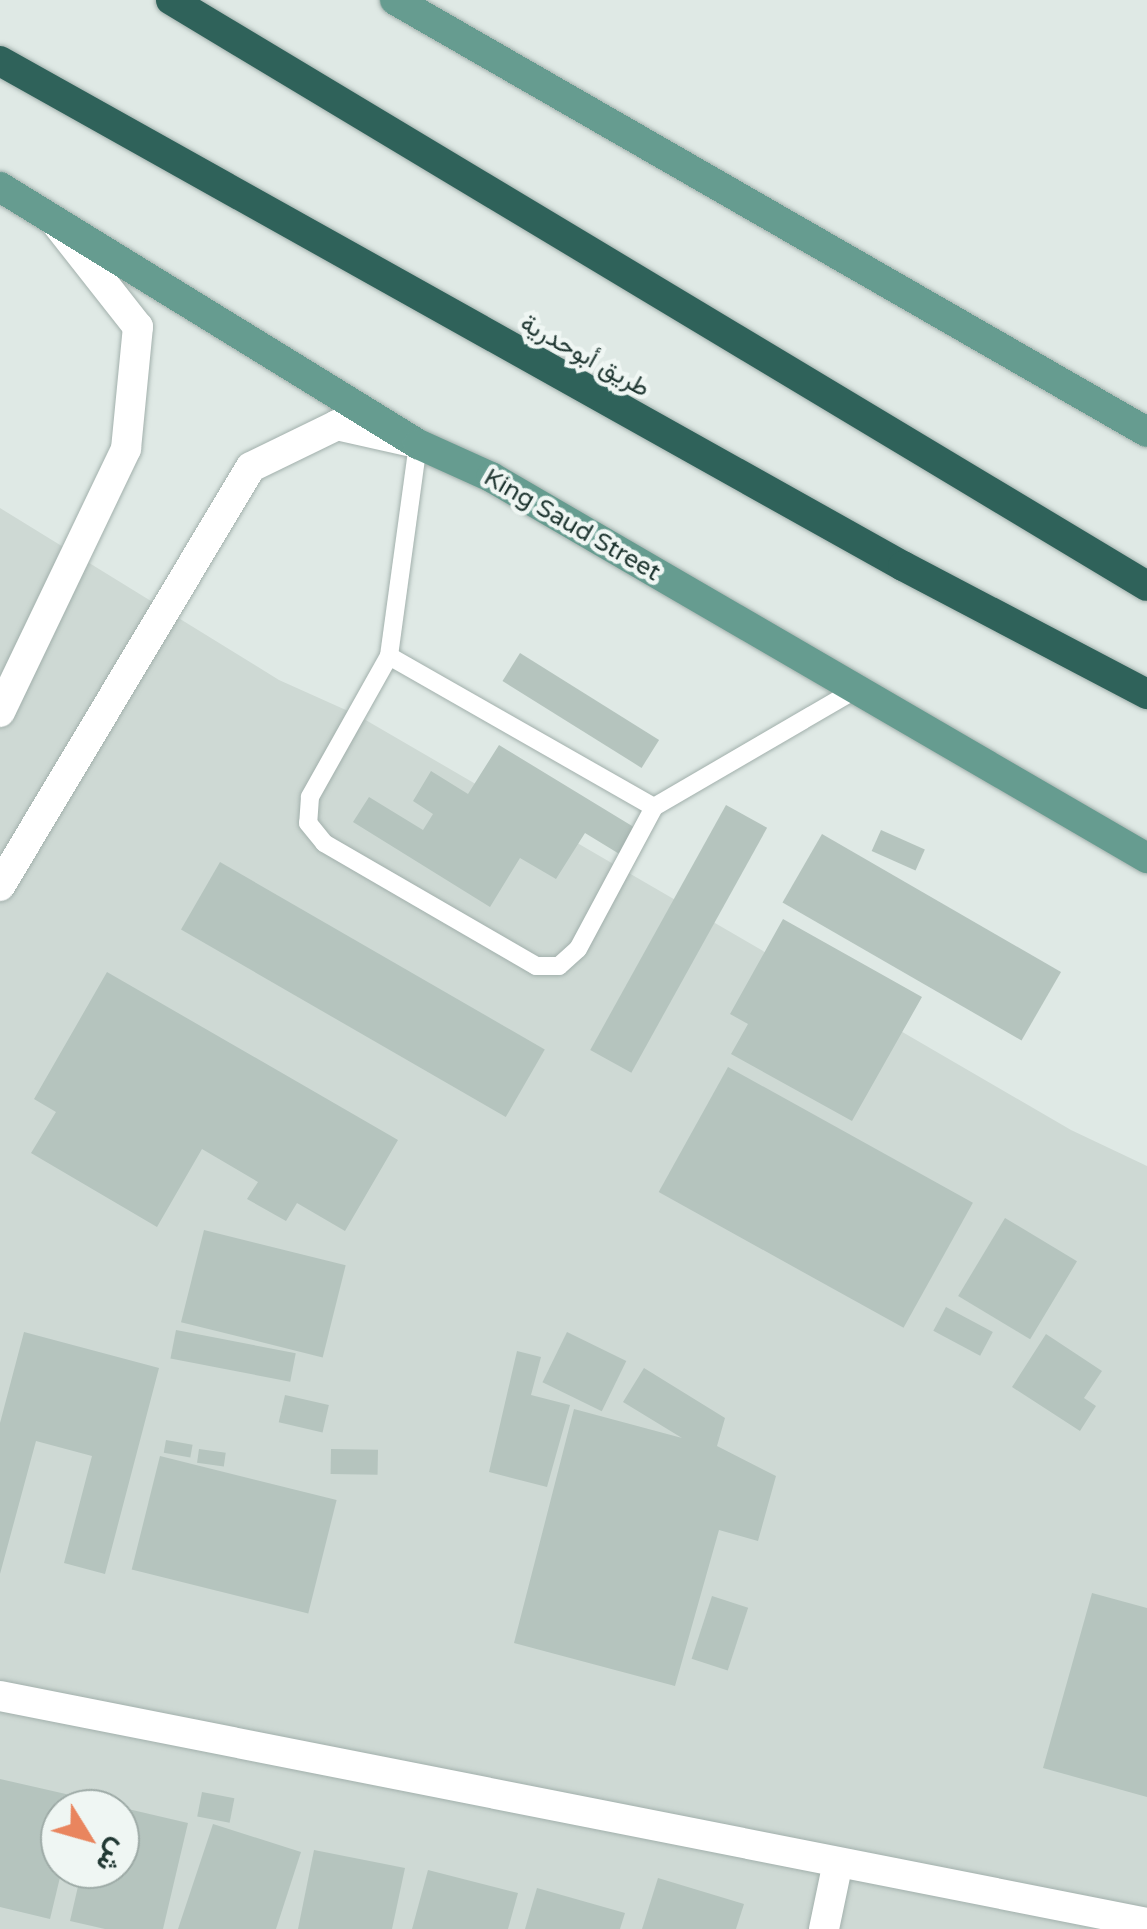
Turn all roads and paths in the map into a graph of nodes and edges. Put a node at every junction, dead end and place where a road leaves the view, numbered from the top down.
1 (171, 0) edge
2 (395, 0) edge
3 (0, 61) edge
4 (0, 187) edge
5 (52, 218) junction
6 (1147, 432) edge
7 (418, 444) junction
8 (1147, 586) edge
9 (389, 656) junction
10 (857, 689) junction
11 (1147, 694) edge
12 (0, 712) edge
13 (654, 807) junction
14 (1147, 858) edge
15 (0, 886) edge
16 (0, 1696) edge
17 (838, 1862) junction
18 (1077, 1919) edge
19 (1147, 1923) edge
20 (824, 1929) edge

1 - 8 highway
2 - 6 main road
3 - 11 highway, طريق أبوحدرية
4 - 5 main road, King Saud Street
5 - 7 main road, King Saud Street
5 - 12 street
7 - 9 lane
7 - 10 main road, King Saud Street
7 - 15 street
9 - 13 lane
9 - 13 lane
10 - 13 lane
10 - 14 main road, King Saud Street
16 - 17 street
17 - 18 street
17 - 20 street
18 - 19 street

